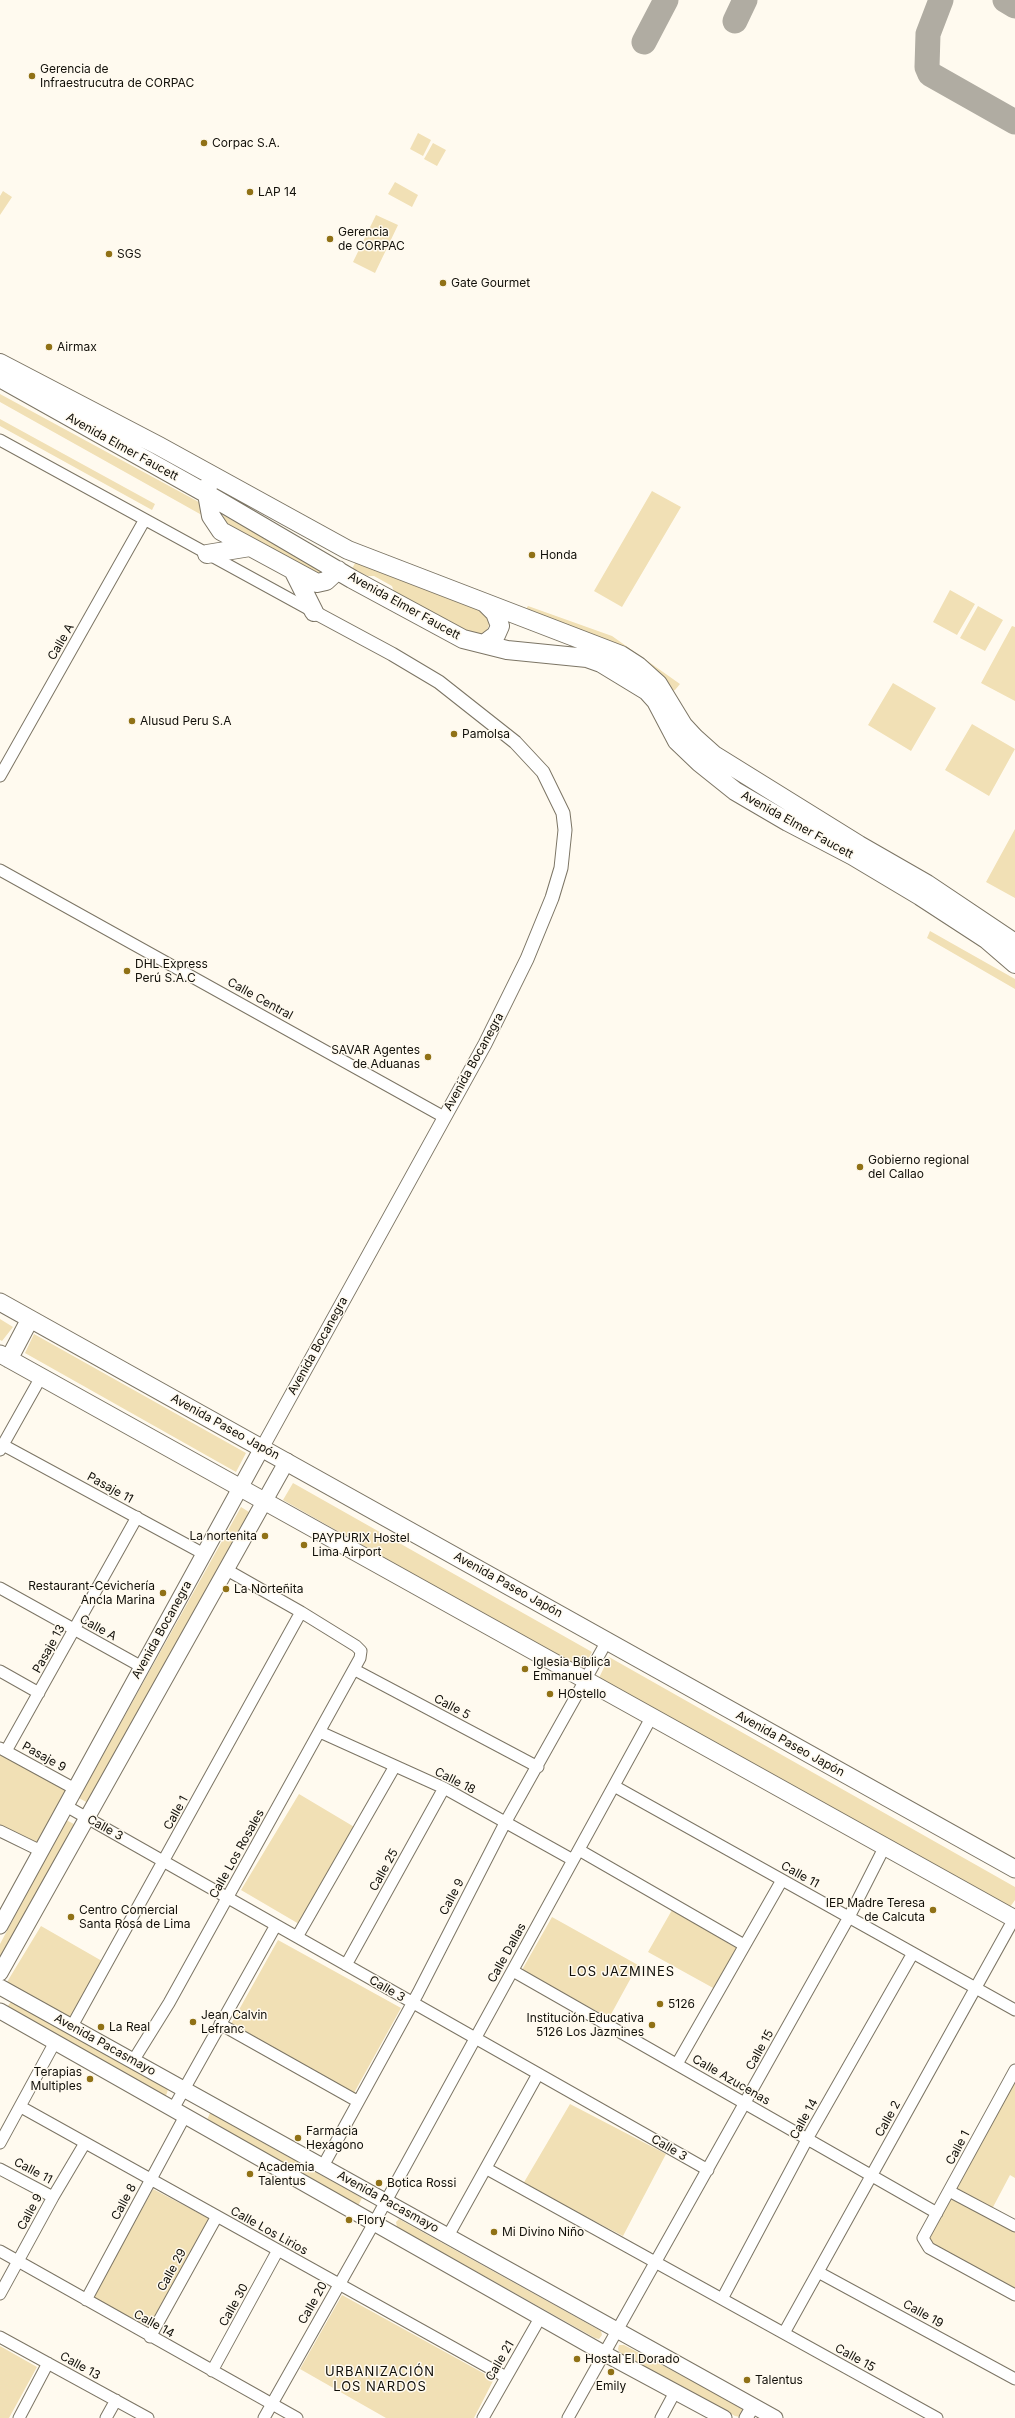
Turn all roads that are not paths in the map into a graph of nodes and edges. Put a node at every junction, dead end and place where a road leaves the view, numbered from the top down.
1 (1, 369) edge
2 (105, 428) junction
3 (0, 440) edge
4 (210, 476) junction
5 (207, 494) junction
6 (144, 521) junction
7 (250, 547) junction
8 (207, 554) junction
9 (338, 570) junction
10 (294, 572) junction
11 (485, 602) junction
12 (314, 612) junction
13 (484, 644) junction
14 (0, 776) edge
15 (0, 870) edge
16 (1015, 943) edge
17 (1015, 964) edge
18 (444, 1117) junction
19 (0, 1302) edge
20 (30, 1319) junction
21 (5, 1356) edge
22 (42, 1377) junction
23 (2, 1448) edge
24 (262, 1448) junction
25 (287, 1461) junction
26 (240, 1488) junction
27 (265, 1502) junction
28 (137, 1517) junction
29 (204, 1554) junction
30 (227, 1570) junction
31 (0, 1588) edge
32 (301, 1612) junction
33 (74, 1629) junction
34 (607, 1641) junction
35 (142, 1667) junction
36 (355, 1670) junction
37 (0, 1671) edge
38 (586, 1681) junction
39 (39, 1693) junction
40 (651, 1718) junction
41 (320, 1732) junction
42 (3, 1750) edge
43 (394, 1766) junction
44 (538, 1767) junction
45 (614, 1786) junction
46 (444, 1788) junction
47 (75, 1789) junction
48 (66, 1806) junction
49 (87, 1818) junction
50 (505, 1823) junction
51 (0, 1831) edge
52 (884, 1848) junction
53 (579, 1850) junction
54 (41, 1851) junction
55 (574, 1860) junction
56 (164, 1862) junction
57 (1015, 1869) edge
58 (782, 1880) junction
59 (228, 1898) junction
60 (849, 1917) junction
61 (1015, 1918) edge
62 (276, 1925) junction
63 (0, 1926) edge
64 (298, 1937) junction
65 (744, 1945) junction
66 (913, 1953) junction
67 (346, 1965) junction
68 (513, 1971) junction
69 (0, 1972) edge
70 (0, 1987) edge
71 (976, 1988) junction
72 (411, 2003) junction
73 (1015, 2010) edge
74 (0, 2011) edge
75 (220, 2024) junction
76 (72, 2026) junction
77 (475, 2038) junction
78 (55, 2042) junction
79 (133, 2061) junction
80 (677, 2064) junction
81 (1015, 2070) edge
82 (538, 2074) junction
83 (183, 2089) junction
84 (204, 2100) junction
85 (357, 2101) junction
86 (746, 2103) junction
87 (20, 2106) junction
88 (184, 2115) junction
89 (808, 2139) junction
90 (0, 2143) edge
91 (85, 2143) junction
92 (323, 2166) junction
93 (0, 2169) edge
94 (487, 2169) junction
95 (708, 2170) junction
96 (871, 2175) junction
97 (151, 2179) junction
98 (949, 2191) junction
99 (53, 2197) junction
100 (386, 2201) junction
101 (937, 2213) junction
102 (217, 2216) junction
103 (374, 2223) junction
104 (1015, 2226) edge
105 (448, 2236) junction
106 (278, 2250) junction
107 (0, 2251) edge
108 (18, 2261) junction
109 (656, 2263) junction
110 (818, 2272) junction
111 (338, 2284) junction
112 (0, 2294) edge
113 (1015, 2295) edge
114 (722, 2299) junction
115 (86, 2300) junction
116 (540, 2318) junction
117 (618, 2330) junction
118 (784, 2333) junction
119 (0, 2337) edge
120 (150, 2337) junction
121 (605, 2354) junction
122 (48, 2363) junction
123 (212, 2371) junction
124 (506, 2377) junction
125 (1015, 2379) edge
126 (675, 2392) junction
127 (116, 2400) junction
128 (272, 2404) junction
129 (750, 2412) edge
130 (19, 2418) edge
131 (106, 2418) edge
132 (148, 2418) edge
133 (264, 2418) edge
134 (297, 2418) edge
135 (482, 2418) edge
136 (568, 2418) edge
137 (661, 2418) edge
138 (724, 2418) edge
139 (775, 2418) edge
140 (937, 2418) edge

1 - 2 highway, Avenida Elmer Faucett
2 - 4 highway, Avenida Elmer Faucett
2 - 5 highway, Avenida Elmer Faucett
3 - 6 street
4 - 5 highway
4 - 11 highway, Avenida Elmer Faucett
5 - 7 highway
5 - 9 highway, Avenida Elmer Faucett
6 - 8 street
6 - 14 street, Calle A
7 - 8 highway
7 - 10 highway
8 - 12 street
9 - 10 highway
9 - 13 highway, Avenida Elmer Faucett
10 - 12 highway
11 - 13 highway
11 - 16 highway, Avenida Elmer Faucett
12 - 18 street, Avenida Bocanegra
13 - 17 highway, Avenida Elmer Faucett
15 - 18 street, Calle Central
18 - 24 street, Avenida Bocanegra
19 - 20 main road, Avenida Paseo Japón
20 - 21 main road
20 - 24 main road, Avenida Paseo Japón
21 - 22 main road
22 - 23 street
22 - 26 main road
23 - 28 street, Pasaje 11
24 - 25 main road, Avenida Paseo Japón
24 - 26 main road, Avenida Bocanegra
25 - 27 main road
25 - 34 main road, Avenida Paseo Japón
26 - 27 main road
26 - 29 main road, Avenida Bocanegra
27 - 30 main road
27 - 38 main road
28 - 29 street, Pasaje 11
28 - 33 street, Pasaje 13
29 - 35 main road, Avenida Bocanegra
30 - 32 street
30 - 49 main road
31 - 33 street, Calle A
32 - 36 street, Calle Los Rosales
32 - 56 street, Calle 1
33 - 35 street, Calle A
33 - 39 street, Pasaje 13
34 - 38 street, Calle 9
34 - 57 main road, Avenida Paseo Japón
35 - 47 main road, Avenida Bocanegra
36 - 41 street, Calle Los Rosales
36 - 44 street, Calle 5
37 - 39 street
38 - 40 main road
38 - 44 street, Calle 9
39 - 42 street, Pasaje 13
40 - 45 street, Calle Dallas
40 - 52 main road
41 - 43 street, Calle 18
41 - 59 street, Calle Los Rosales
42 - 47 street, Pasaje 9
43 - 46 street, Calle 18
43 - 64 street
44 - 50 street, Calle 9
45 - 53 street, Calle Dallas
45 - 58 street, Calle 11
46 - 50 street, Calle 18
46 - 67 street, Calle 25
47 - 48 main road, Avenida Bocanegra
48 - 49 street, Calle 3
48 - 54 main road, Avenida Bocanegra
49 - 56 street, Calle 3
49 - 69 main road
50 - 55 street, Calle 18
50 - 72 street, Calle 9
51 - 54 street
52 - 60 street, Calle 15
52 - 61 main road
53 - 55 street, Calle Dallas
53 - 65 street
54 - 63 main road, Avenida Bocanegra
55 - 68 street, Calle Dallas
56 - 59 street, Calle 3
56 - 76 street, Calle 1
58 - 60 street, Calle 11
58 - 65 street
59 - 62 street, Calle 3
59 - 79 street, Calle Los Rosales
60 - 66 street, Calle 11
60 - 86 street, Calle 15
61 - 71 street, Calle 2
62 - 64 street, Calle 3
62 - 75 street, Calle 8
64 - 67 street, Calle 3
65 - 80 street
66 - 71 street, Calle 11
66 - 89 street, Calle 14
67 - 72 street, Calle 3
68 - 77 street, Calle Dallas
68 - 80 street, Calle Azucenas
70 - 76 main road, Avenida Pacasmayo
71 - 73 street, Calle 11
71 - 96 street, Calle 2
72 - 77 street, Calle 3
72 - 85 street, Calle 9
74 - 78 main road, Avenida Pacasmayo
75 - 83 street, Calle 8
75 - 85 street
76 - 79 main road, Avenida Pacasmayo
77 - 82 street, Calle 3
77 - 100 street, Calle Dallas
78 - 87 street
78 - 88 main road, Avenida Pacasmayo
79 - 83 main road, Avenida Pacasmayo
80 - 86 street, Calle Azucenas
81 - 98 street, Calle 1
82 - 94 street
82 - 95 street, Calle 3
83 - 84 main road, Avenida Pacasmayo
83 - 88 street, Calle 8
84 - 88 main road
84 - 92 main road, Avenida Pacasmayo
85 - 92 street, Calle 9
86 - 89 street, Calle Azucenas
86 - 95 street, Calle 15
87 - 90 street
87 - 91 street, Calle Los Lirios
88 - 97 street, Calle 8
88 - 103 main road, Avenida Pacasmayo
89 - 96 street, Calle Azucenas
89 - 114 street, Calle 14
91 - 97 street, Calle Los Lirios
91 - 99 street, Calle 9
92 - 100 main road, Avenida Pacasmayo
93 - 99 street, Calle 11
94 - 105 street
94 - 109 street, Calle 15
95 - 109 street, Calle 15
96 - 101 street, Calle Azucenas
96 - 110 street, Calle 2
97 - 102 street, Calle Los Lirios
97 - 115 street, Calle 8
98 - 101 street, Calle 1
98 - 104 street
99 - 108 street, Calle 9
100 - 103 street, Calle 20
100 - 105 main road, Avenida Pacasmayo
101 - 113 street, Calle 1
102 - 106 street, Calle Los Lirios
102 - 120 street, Calle 29
103 - 111 street, Calle 20
103 - 116 main road, Avenida Pacasmayo
105 - 117 main road, Avenida Pacasmayo
106 - 111 street, Calle Los Lirios
106 - 123 street, Calle 30
107 - 108 street, Calle 14
108 - 112 street, Calle 9
108 - 115 street, Calle 14
109 - 114 street, Calle 15
109 - 117 street, Calle 15
110 - 118 street, Calle 2
110 - 125 street, Calle 19
111 - 124 street, Calle Los Lirios
111 - 128 street, Calle 20
114 - 118 street, Calle 15
115 - 120 street, Calle 14
116 - 121 main road, Avenida Pacasmayo
116 - 124 street, Calle 21
117 - 121 street, Calle 15
117 - 129 main road, Avenida Pacasmayo
118 - 140 street, Calle 15
119 - 122 street, Calle 13
120 - 123 street, Calle 14
121 - 126 main road, Avenida Pacasmayo
121 - 136 street
122 - 127 street, Calle 13
122 - 130 street
123 - 128 street, Calle 14
124 - 135 street, Calle 21
126 - 137 street
126 - 138 main road, Avenida Pacasmayo
127 - 131 street
127 - 132 street, Calle 13
128 - 133 street, Calle 20
128 - 134 street, Calle 14
129 - 139 main road, Avenida Pacasmayo

